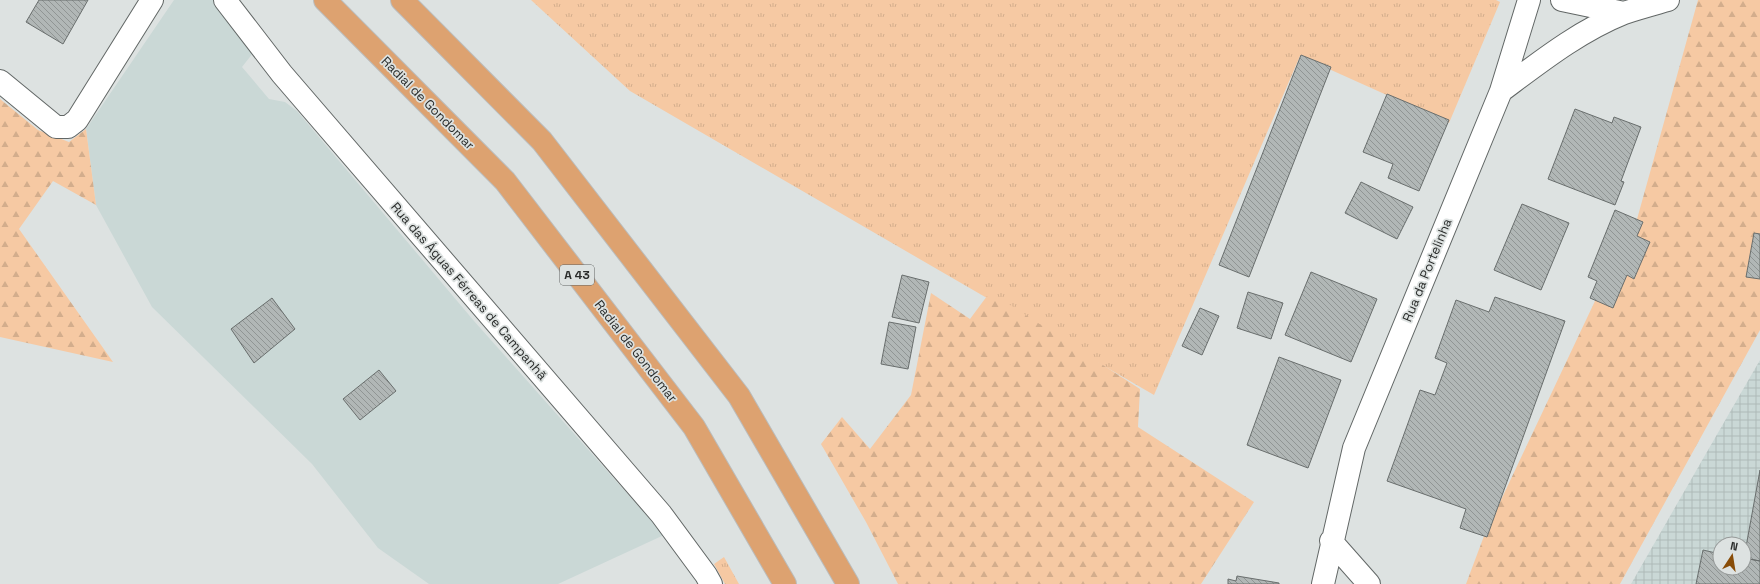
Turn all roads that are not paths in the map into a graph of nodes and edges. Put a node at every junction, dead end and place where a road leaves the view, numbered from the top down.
1 (152, 0) edge
2 (225, 0) edge
3 (325, 0) edge
4 (402, 0) edge
5 (1529, 0) edge
6 (1562, 0) edge
7 (1668, 0) edge
8 (1624, 13) junction
9 (0, 81) edge
10 (1501, 91) junction
11 (1331, 541) junction
12 (711, 584) edge
13 (785, 584) edge
14 (848, 584) edge
15 (1323, 584) edge
16 (1369, 584) edge

1 - 9 street
2 - 12 street, Rua das Águas Férreas de Campanhã
3 - 13 highway, Radial de Gondomar / A 43
4 - 14 highway
5 - 10 street, Rua da Portelinha
6 - 8 street
7 - 8 street
8 - 10 street
10 - 11 street, Rua da Portelinha
11 - 15 street, Rua da Portelinha
11 - 16 street

